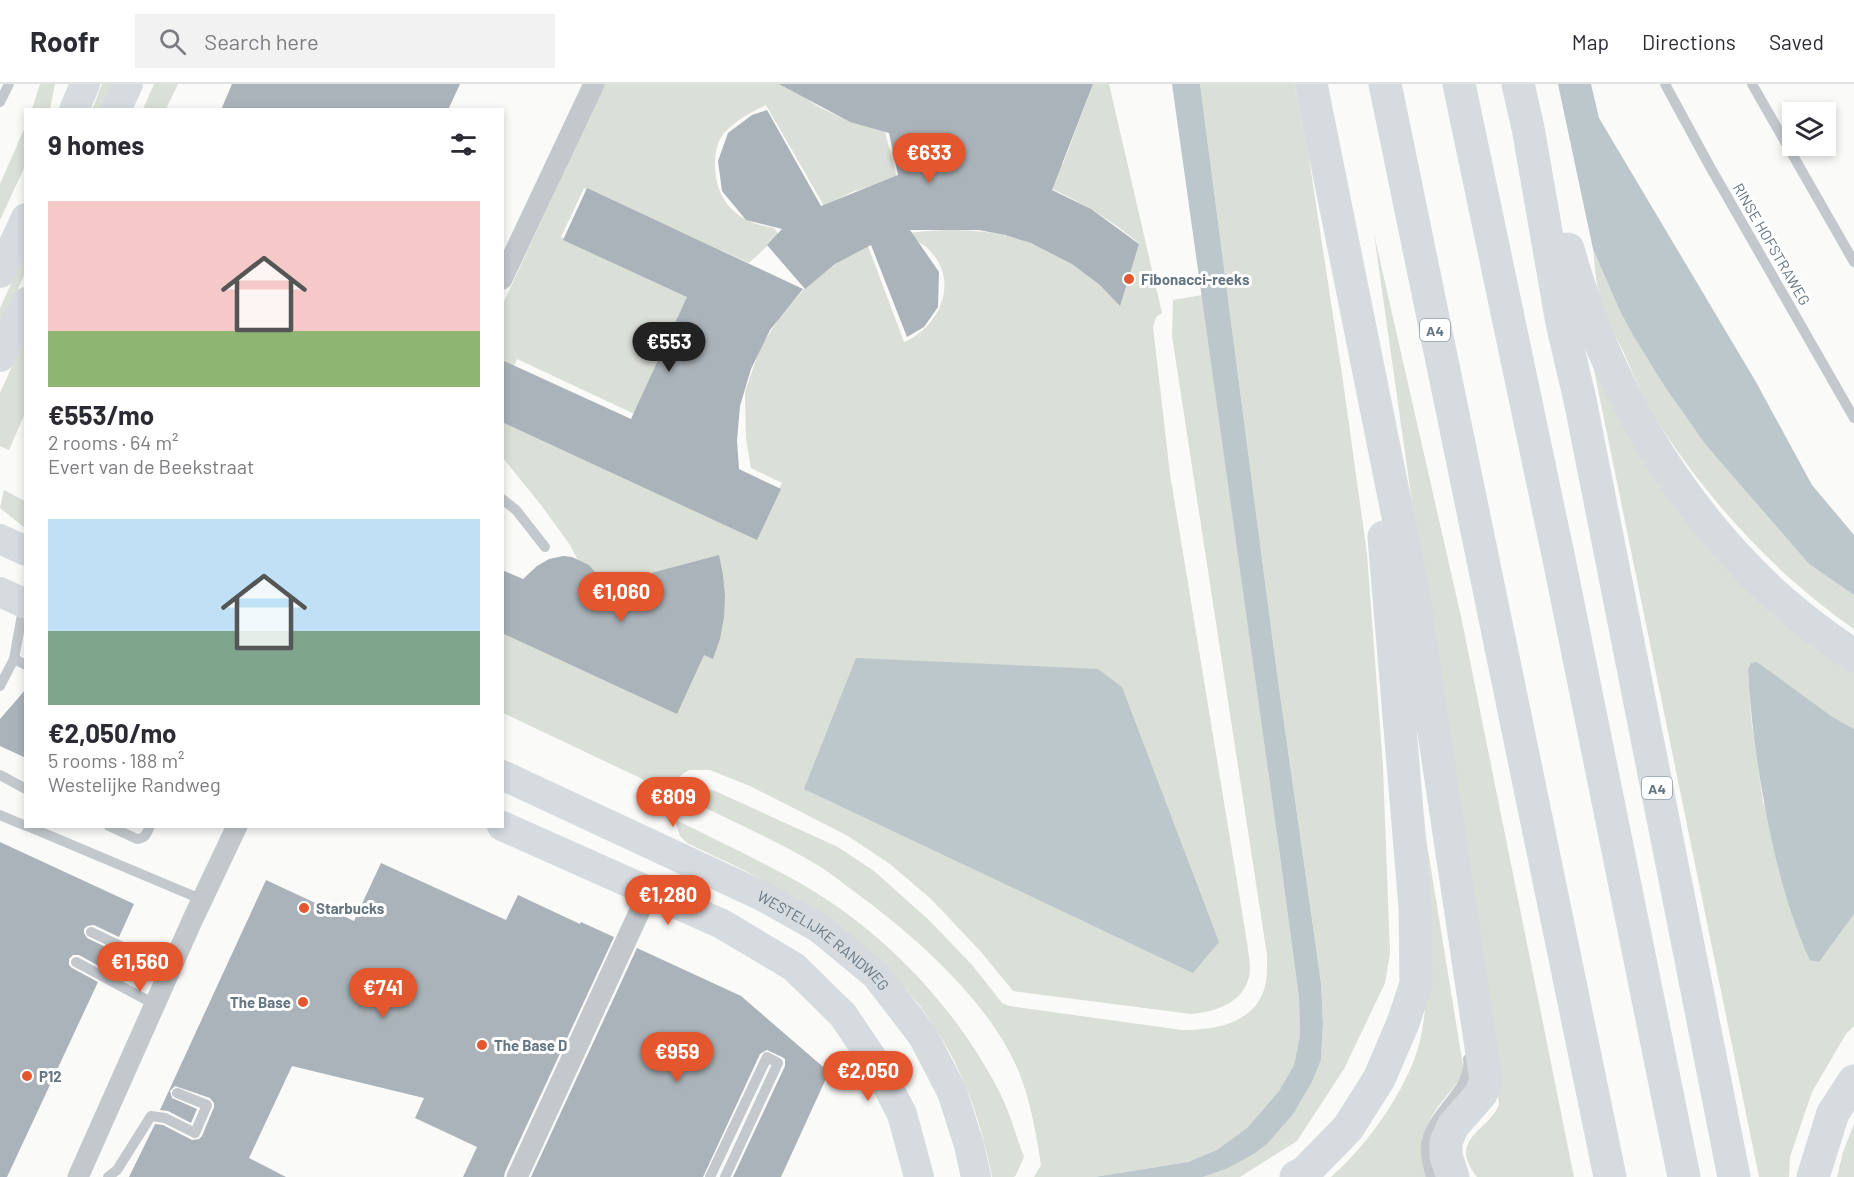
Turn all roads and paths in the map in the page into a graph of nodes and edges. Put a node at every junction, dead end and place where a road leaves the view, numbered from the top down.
1 (9, 84) edge
2 (85, 84) edge
3 (128, 84) edge
4 (594, 84) edge
5 (1311, 84) edge
6 (1385, 84) edge
7 (1459, 84) edge
8 (1518, 84) edge
9 (1665, 84) edge
10 (1752, 84) edge
11 (0, 102) edge
12 (75, 108) edge
13 (117, 108) edge
14 (1528, 128) junction
15 (24, 222) edge
16 (1854, 262) edge
17 (0, 273) edge
18 (504, 275) edge
19 (24, 306) edge
20 (0, 357) edge
21 (1372, 387) junction
22 (1854, 418) edge
23 (504, 501) edge
24 (0, 539) edge
25 (545, 547) dead end
26 (24, 550) edge
27 (17, 600) edge
28 (1854, 656) edge
29 (14, 659) junction
30 (24, 664) edge
31 (0, 686) edge
32 (0, 775) edge
33 (504, 776) edge
34 (24, 788) edge
35 (0, 816) edge
36 (24, 825) edge
37 (504, 827) edge
38 (31, 828) edge
39 (113, 828) edge
40 (149, 828) edge
41 (236, 828) edge
42 (649, 891) junction
43 (203, 900) junction
44 (91, 932) dead end
45 (76, 962) dead end
46 (171, 970) junction
47 (156, 1005) junction
48 (1466, 1046) dead end
49 (1854, 1080) edge
50 (177, 1093) dead end
51 (78, 1177) edge
52 (108, 1177) edge
53 (517, 1177) edge
54 (710, 1177) edge
55 (724, 1177) edge
56 (919, 1177) edge
57 (976, 1177) edge
58 (1296, 1177) edge
59 (1431, 1177) edge
60 (1453, 1177) edge
61 (1610, 1177) edge
62 (1684, 1177) edge
63 (1734, 1177) edge
64 (1813, 1177) edge

1 - 11 lane
2 - 12 street
3 - 13 street
4 - 18 street
5 - 21 highway
6 - 61 highway, A4
7 - 62 highway
8 - 14 highway, A4
9 - 22 lane, RINSE HOFSTRAWEG
10 - 16 lane
14 - 28 highway, A4
14 - 63 highway, A4
15 - 17 street
19 - 20 street
21 - 58 highway
21 - 60 highway
23 - 25 lane
24 - 26 street
27 - 29 lane
29 - 30 lane
29 - 31 lane
32 - 34 lane
33 - 57 street, WESTELIJKE RANDWEG
35 - 36 lane
37 - 42 street
38 - 43 lane
39 - 40 lane
41 - 43 street
42 - 53 street
42 - 56 street
43 - 46 street
44 - 46 lane
45 - 47 lane
46 - 47 street
47 - 51 street
48 - 59 lane
49 - 64 highway
50 - 52 lane
54 - 55 lane

